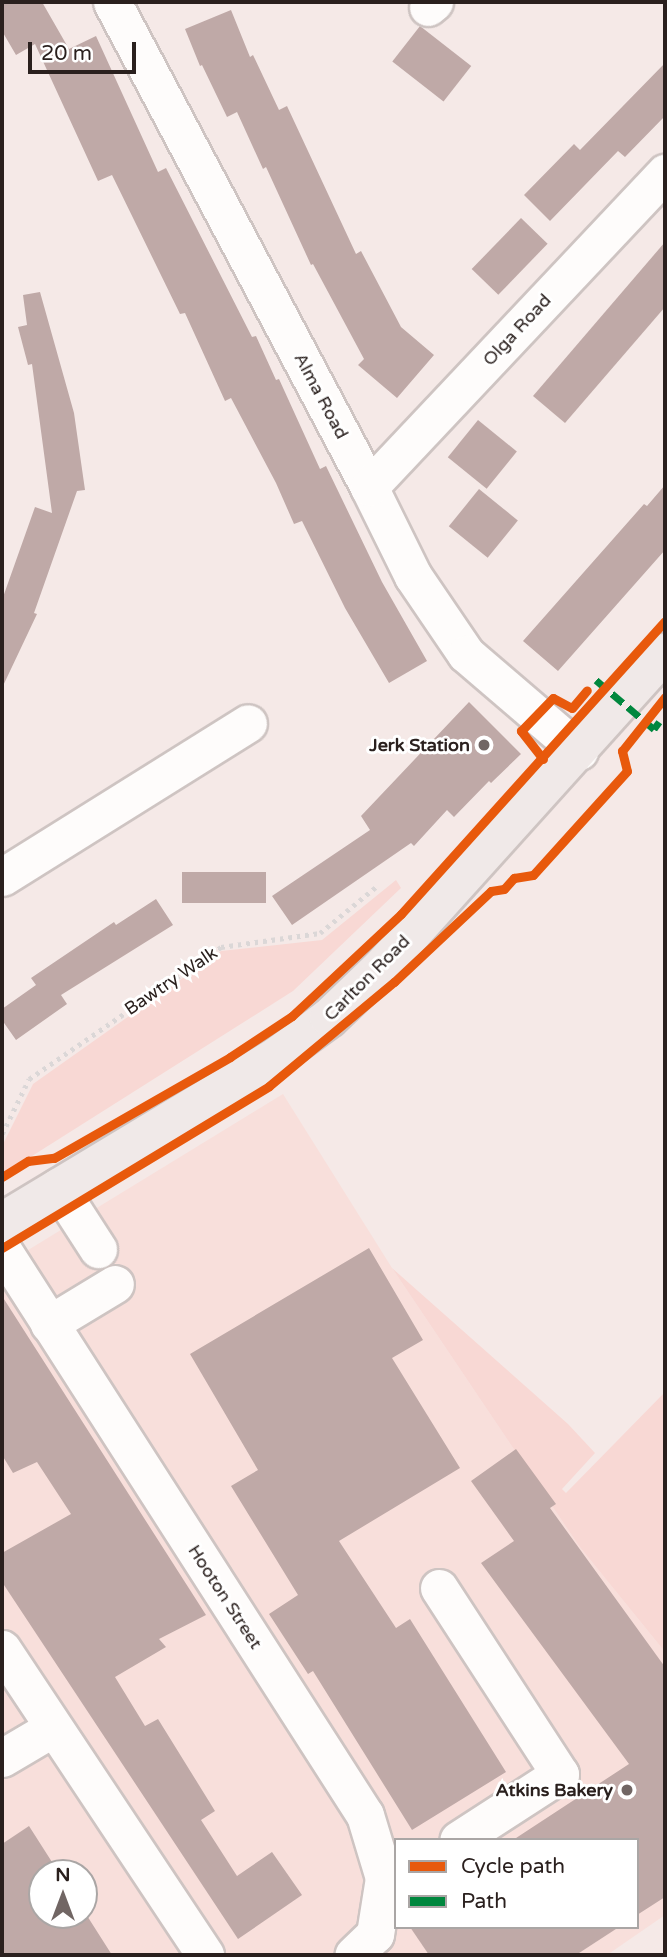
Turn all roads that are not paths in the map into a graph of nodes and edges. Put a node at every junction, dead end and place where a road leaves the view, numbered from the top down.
1 (113, 2) edge
2 (665, 173) edge
3 (369, 487) junction
4 (665, 653) edge
5 (248, 723) dead end
6 (579, 751) junction
7 (2, 877) edge
8 (58, 1187) junction
9 (2, 1222) edge
10 (2, 1249) edge
11 (98, 1249) dead end
12 (115, 1284) dead end
13 (49, 1324) junction
14 (439, 1588) dead end
15 (2, 1649) edge
16 (53, 1728) junction
17 (2, 1758) edge
18 (461, 1838) edge
19 (389, 1884) edge
20 (205, 1955) edge
21 (354, 1955) edge

1 - 3 street, Alma Road
2 - 3 street, Olga Road
3 - 6 street, Alma Road
4 - 6 main road, Carlton Road
5 - 7 street
6 - 8 main road, Carlton Road
8 - 9 main road, Carlton Road
8 - 11 street
10 - 13 street, Hooton Street
12 - 13 street
13 - 19 street, Hooton Street
14 - 18 street
15 - 16 street
16 - 17 street
16 - 20 street
19 - 21 street, Hooton Street

